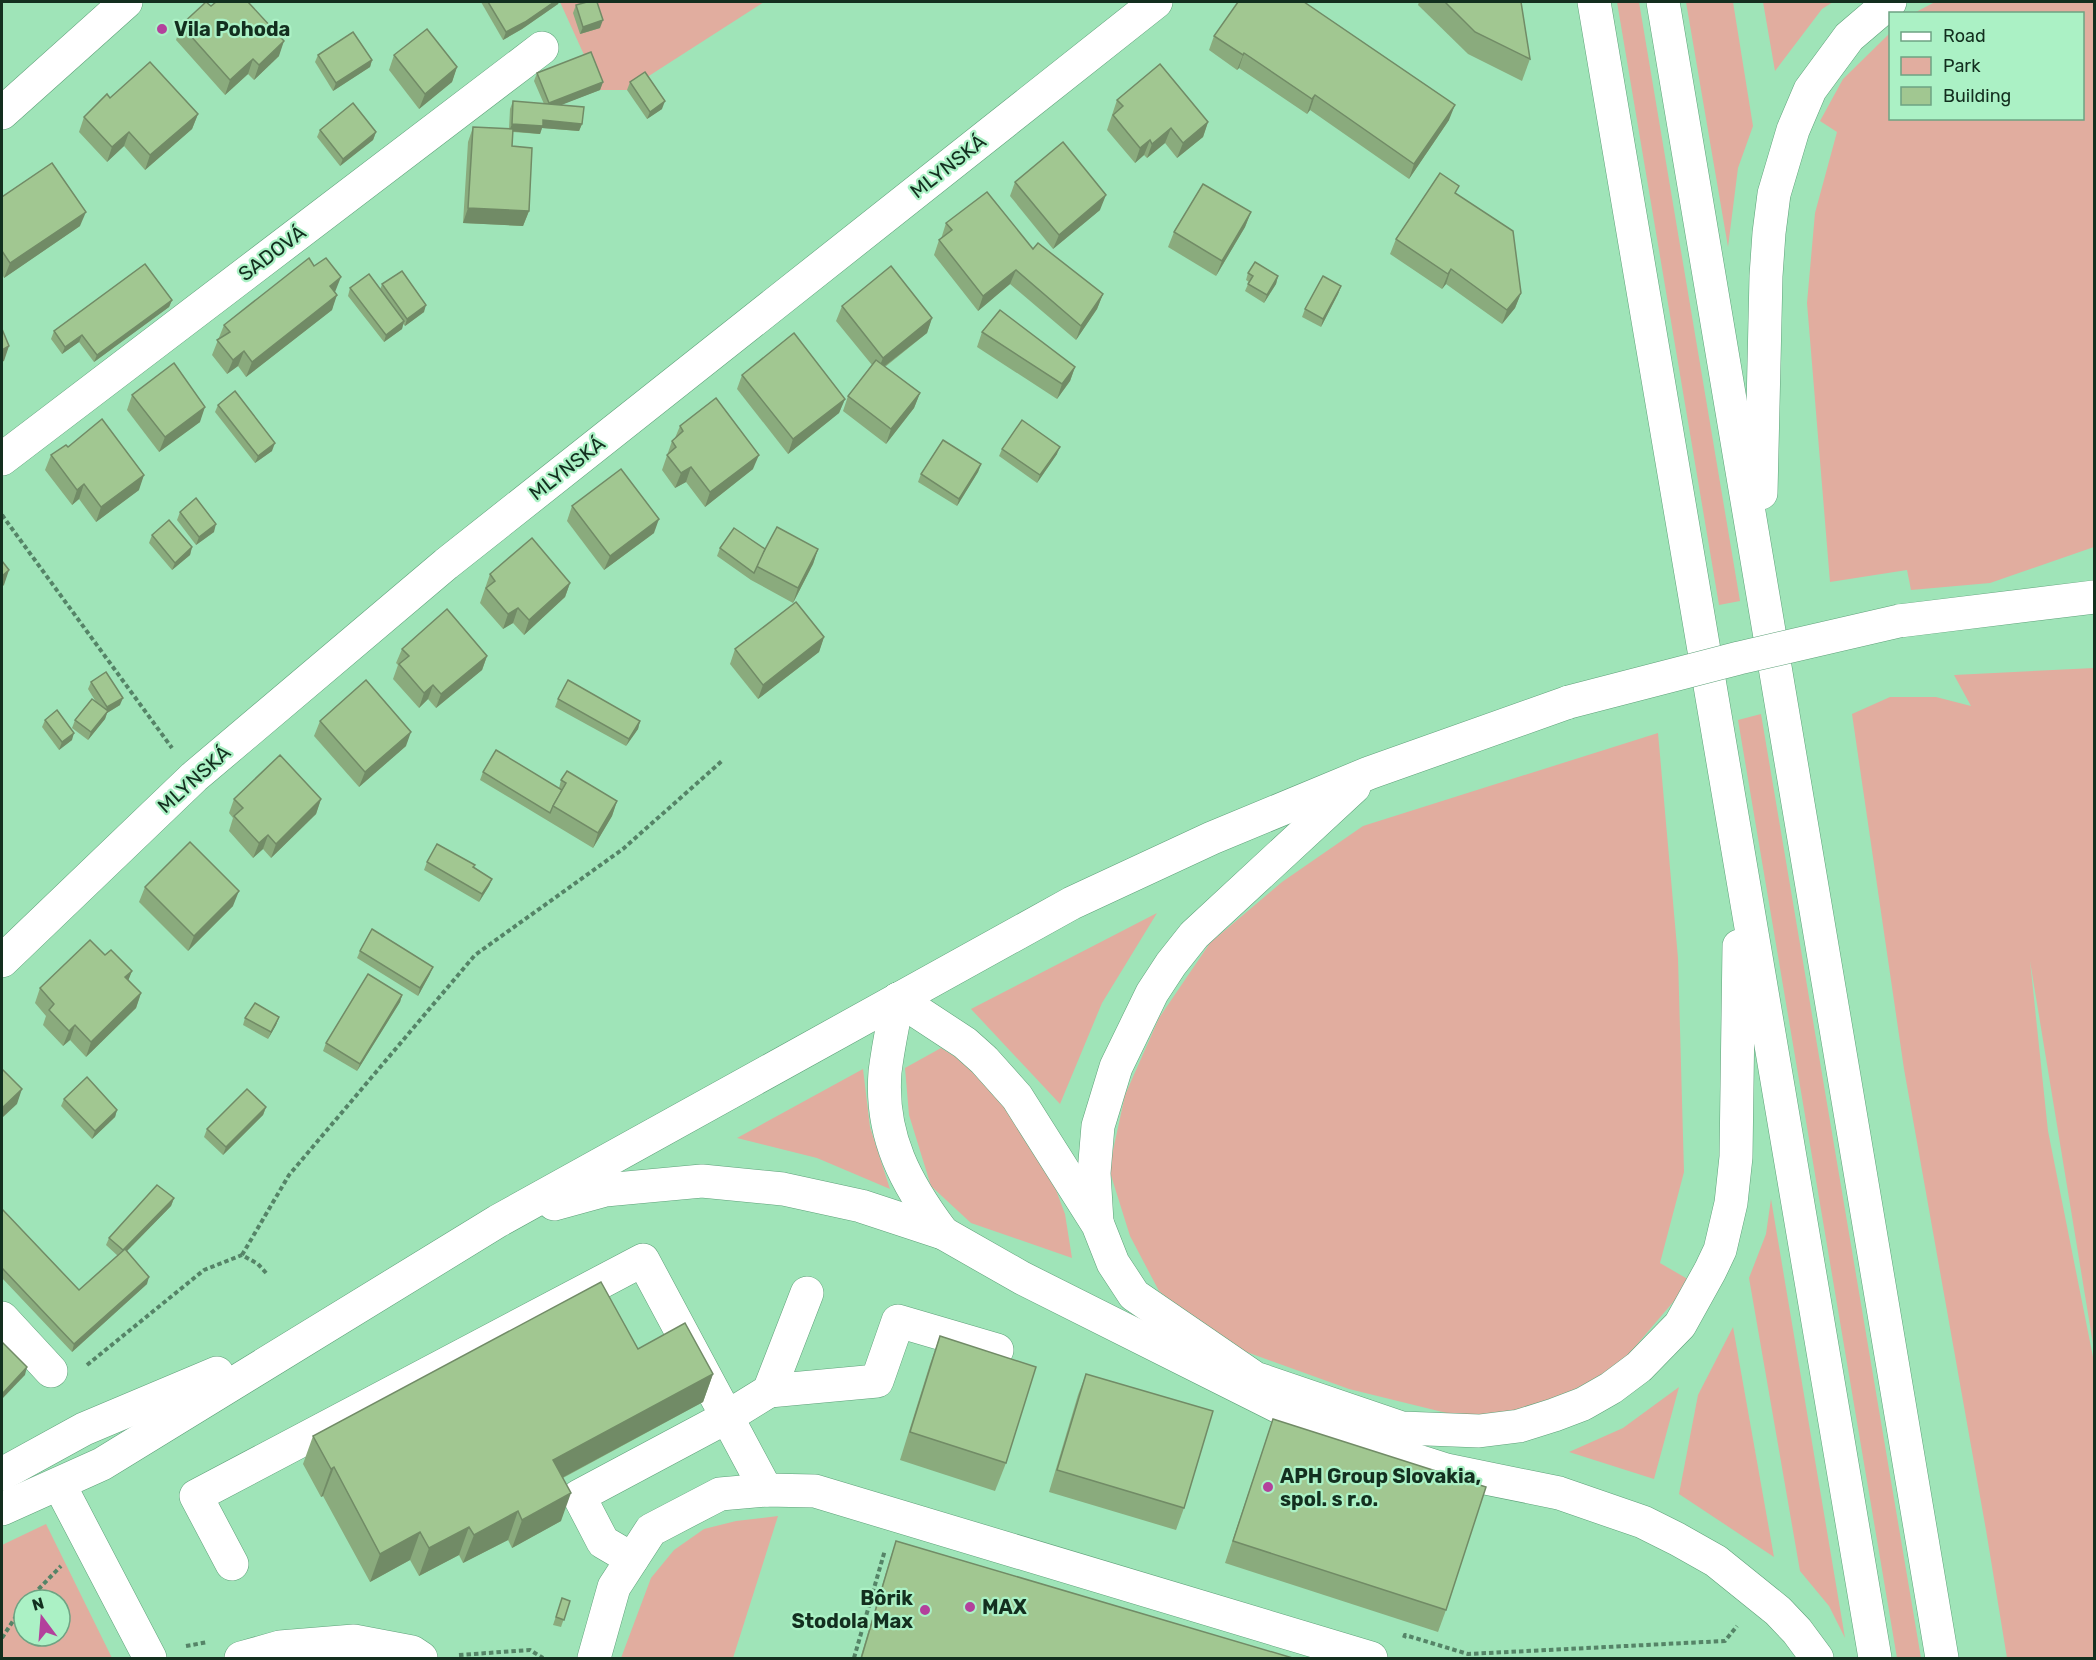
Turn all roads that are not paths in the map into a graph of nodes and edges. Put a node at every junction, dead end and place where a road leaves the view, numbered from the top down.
1 (126, 2) edge
2 (1156, 2) edge
3 (1594, 2) edge
4 (1663, 2) edge
5 (1890, 2) edge
6 (542, 48) dead end
7 (2, 113) edge
8 (2, 459) edge
9 (1759, 569) junction
10 (2094, 577) edge
11 (2094, 597) edge
12 (2042, 602) junction
13 (1369, 774) junction
14 (1740, 863) junction
15 (2, 961) edge
16 (898, 999) junction
17 (498, 1221) junction
18 (1098, 1225) junction
19 (943, 1233) junction
20 (807, 1293) dead end
21 (2, 1318) edge
22 (313, 1333) junction
23 (997, 1350) dead end
24 (51, 1371) road end
25 (769, 1391) junction
26 (727, 1417) junction
27 (2, 1474) edge
28 (59, 1484) junction
29 (766, 1490) junction
30 (2, 1509) edge
31 (632, 1559) junction
32 (232, 1564) dead end
33 (164, 1653) edge
34 (241, 1659) edge
35 (422, 1659) edge
36 (594, 1659) edge
37 (1371, 1659) edge
38 (1817, 1659) edge
39 (1875, 1659) edge
40 (1942, 1659) edge

1 - 7 main road
2 - 15 main road, MLYNSKÁ
3 - 14 main road
4 - 9 main road
5 - 9 main road
6 - 8 main road, SADOVÁ
9 - 40 main road
10 - 12 main road
11 - 12 main road
12 - 13 main road, bridge
13 - 16 main road
13 - 18 main road
14 - 18 main road
14 - 39 main road
16 - 17 main road
16 - 18 main road
16 - 19 main road
17 - 19 main road
17 - 22 main road
19 - 38 main road
20 - 25 main road
21 - 24 main road
22 - 27 main road
22 - 28 main road
23 - 25 main road
25 - 26 main road
26 - 29 main road
26 - 31 main road
26 - 32 main road
28 - 30 main road
28 - 33 main road
29 - 31 main road
29 - 37 main road
31 - 36 main road
34 - 35 main road

